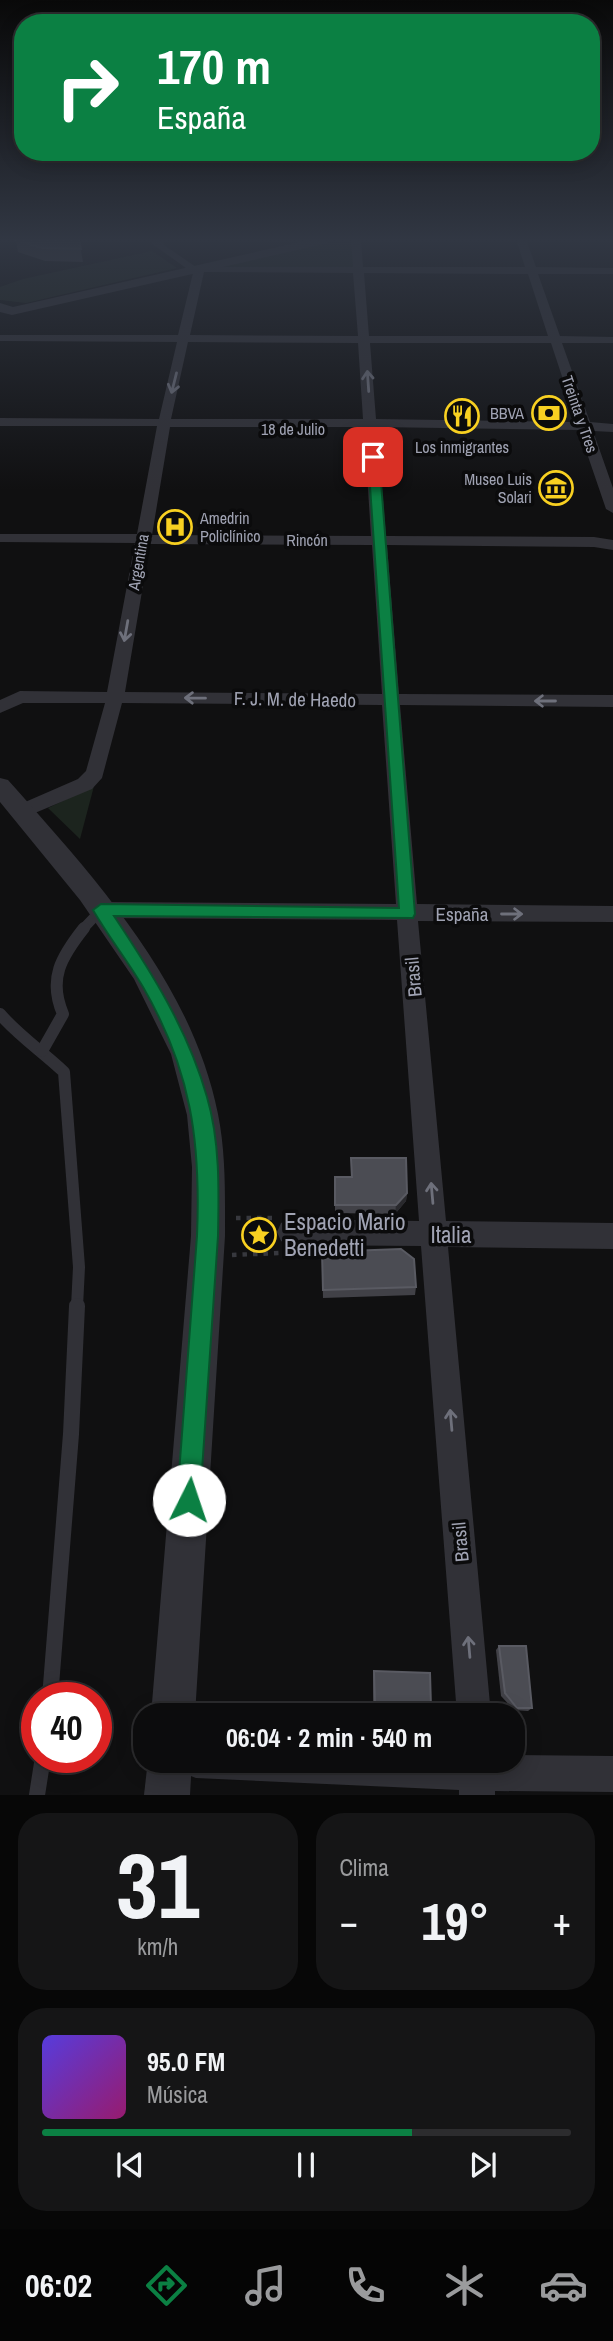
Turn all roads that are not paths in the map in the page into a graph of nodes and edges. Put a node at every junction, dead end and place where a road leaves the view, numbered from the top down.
1 (4, 323) edge
2 (188, 323) edge
3 (364, 323) edge
4 (550, 323) edge
5 (185, 339) junction
6 (556, 339) junction
7 (365, 340) junction
8 (613, 340) edge
9 (2, 341) edge
10 (0, 422) edge
11 (163, 426) junction
12 (372, 427) junction
13 (0, 428) edge
14 (585, 428) junction
15 (613, 428) edge
16 (613, 509) edge
17 (0, 538) edge
18 (141, 544) junction
19 (378, 545) junction
20 (613, 545) edge
21 (0, 548) edge
22 (613, 551) edge
23 (0, 697) edge
24 (20, 697) junction
25 (115, 697) junction
26 (393, 700) junction
27 (613, 701) edge
28 (0, 707) edge
29 (0, 786) edge
30 (23, 811) junction
31 (101, 910) junction
32 (407, 914) junction
33 (613, 914) edge
34 (0, 1014) edge
35 (42, 1051) junction
36 (286, 1234) road end
37 (436, 1235) junction
38 (613, 1236) edge
39 (51, 1682) edge
40 (174, 1703) edge
41 (473, 1703) edge
42 (40, 1773) edge
43 (169, 1773) edge
44 (425, 1773) edge
45 (613, 1774) edge
46 (478, 1776) edge
47 (37, 1795) edge
48 (167, 1795) edge

1 - 9 street
2 - 5 street, Argentina
3 - 7 street, Brasil
4 - 6 street, Treinta y Tres
5 - 7 street
5 - 9 street
5 -> 11 street, Argentina
6 - 7 street
6 - 8 street
6 - 14 street, Treinta y Tres
12 -> 7 street, Brasil
10 - 11 street, 18 de Julio
11 - 12 street, 18 de Julio
11 - 13 street, 18 de Julio
11 - 18 street, Argentina
12 - 14 street, 18 de Julio
12 - 19 street, Brasil
14 - 15 street, 18 de Julio
14 - 16 street, Treinta y Tres
17 - 18 street, Rincón
18 - 19 street, Rincón
18 - 21 street, Rincón
18 -> 25 street, Argentina
19 - 20 street, Rincón
19 - 22 street, Rincón
19 - 26 street, Brasil
23 - 24 street, F. J. M. de Haedo
24 - 25 street, F. J. M. de Haedo
24 - 28 street, F. J. M. de Haedo
26 -> 25 street, F. J. M. de Haedo
25 - 30 street, Argentina
27 -> 26 street, F. J. M. de Haedo
26 - 32 street, Brasil
29 - 30 street
30 - 31 street
31 - 32 street, España
31 - 35 lane
31 - 40 street
32 -> 33 street, España
37 -> 32 street, Brasil
34 - 35 lane
35 - 39 lane
36 - 37 street, Italia
37 - 38 street, Italia
41 -> 37 street, Brasil
42 - 47 lane
43 - 48 street
44 - 46 street
45 - 46 street

